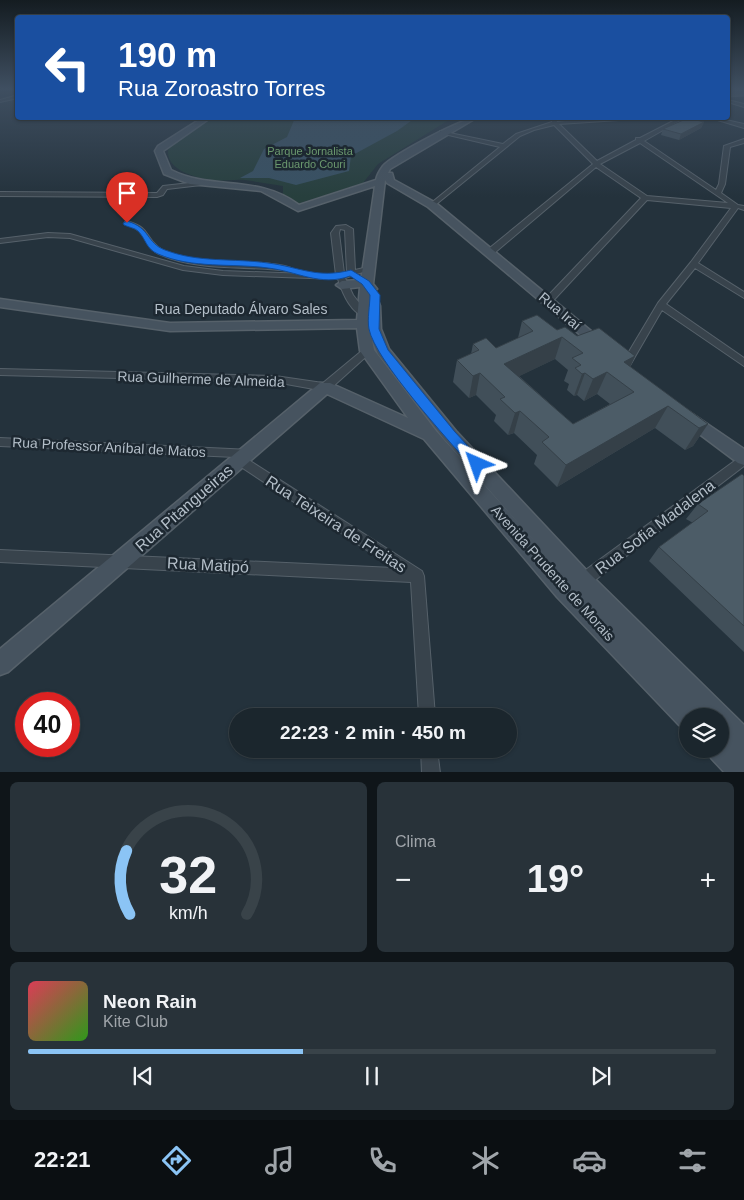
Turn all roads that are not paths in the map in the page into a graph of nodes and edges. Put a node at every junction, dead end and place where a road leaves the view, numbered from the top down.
1 (194, 125) edge
2 (452, 125) edge
3 (458, 125) edge
4 (542, 125) edge
5 (559, 125) edge
6 (667, 125) edge
7 (446, 131) junction
8 (638, 139) junction
9 (744, 141) edge
10 (504, 146) junction
11 (596, 164) junction
12 (385, 183) junction
13 (203, 184) junction
14 (718, 192) junction
15 (0, 194) edge
16 (645, 198) junction
17 (432, 205) junction
18 (740, 207) edge
19 (127, 223) dead end
20 (0, 241) edge
21 (489, 252) junction
22 (694, 264) junction
23 (368, 269) junction
24 (351, 273) junction
25 (304, 275) junction
26 (341, 281) junction
27 (366, 282) junction
28 (375, 295) junction
29 (744, 296) edge
30 (548, 302) junction
31 (0, 304) edge
32 (660, 305) junction
33 (363, 319) junction
34 (367, 351) junction
35 (619, 359) junction
36 (744, 363) edge
37 (0, 372) edge
38 (639, 377) edge
39 (324, 388) junction
40 (675, 407) edge
41 (430, 435) junction
42 (450, 435) junction
43 (0, 442) edge
44 (243, 457) junction
45 (744, 459) edge
46 (0, 556) edge
47 (124, 560) junction
48 (417, 576) junction
49 (574, 585) junction
50 (0, 664) edge
51 (426, 708) edge
52 (681, 708) edge
53 (709, 708) edge
54 (729, 727) edge
55 (744, 742) edge
56 (729, 757) edge
57 (429, 758) edge
58 (430, 772) edge
59 (744, 772) edge

1 - 13 street
2 - 7 street
3 - 7 street
4 - 10 street
5 - 11 street
6 - 8 street
7 - 10 street
7 - 12 street
8 - 11 street
8 - 14 street
9 - 14 street
10 - 17 street
11 - 16 street
11 - 21 street
12 - 13 street
12 - 17 street, Rua Iraí
12 - 23 street
12 - 28 street, Avenida Prudente de Morais
13 - 15 street
14 - 18 street
16 - 18 street
16 - 30 street
17 - 21 street, Rua Iraí
18 - 22 street
19 - 25 street
20 - 25 street
21 - 30 street, Rua Iraí
22 - 29 street
22 - 32 street
23 - 24 street
23 - 27 street
24 - 26 street
24 - 26 street, Avenida Prudente de Morais
24 - 27 street
25 - 26 street
26 - 27 street
26 - 33 street, Avenida Prudente de Morais
27 - 28 street
27 - 33 street
28 - 42 street, Avenida Prudente de Morais
30 - 35 street, Rua Iraí
31 - 33 street, Rua Deputado Álvaro Sales
32 - 35 street
32 - 36 street
33 - 34 street, Avenida Prudente de Morais
34 - 39 street, Rua Pitangueiras
34 - 41 street, Avenida Prudente de Morais
35 - 38 street, Rua Iraí
37 - 39 street, Rua Guilherme de Almeida
39 - 41 street, Rua Guilherme de Almeida
39 - 44 street, Rua Pitangueiras
40 - 45 street
41 - 42 street, Rua Guilherme de Almeida
41 - 49 street, Avenida Prudente de Morais
42 - 49 street, Avenida Prudente de Morais
43 - 44 street, Rua Professor Aníbal de Matos
44 - 47 street, Rua Pitangueiras
44 - 48 street, Rua Teixeira de Freitas
45 - 49 street, Rua Sofia Madalena
46 - 47 street, Rua Matipó
47 - 48 street, Rua Matipó
47 - 50 street, Rua Pitangueiras
48 - 51 street, Rua Teixeira de Freitas
49 - 52 street, Avenida Prudente de Morais
49 - 53 street, Avenida Prudente de Morais
54 - 55 street, Avenida Prudente de Morais
56 - 59 street
57 - 58 street

